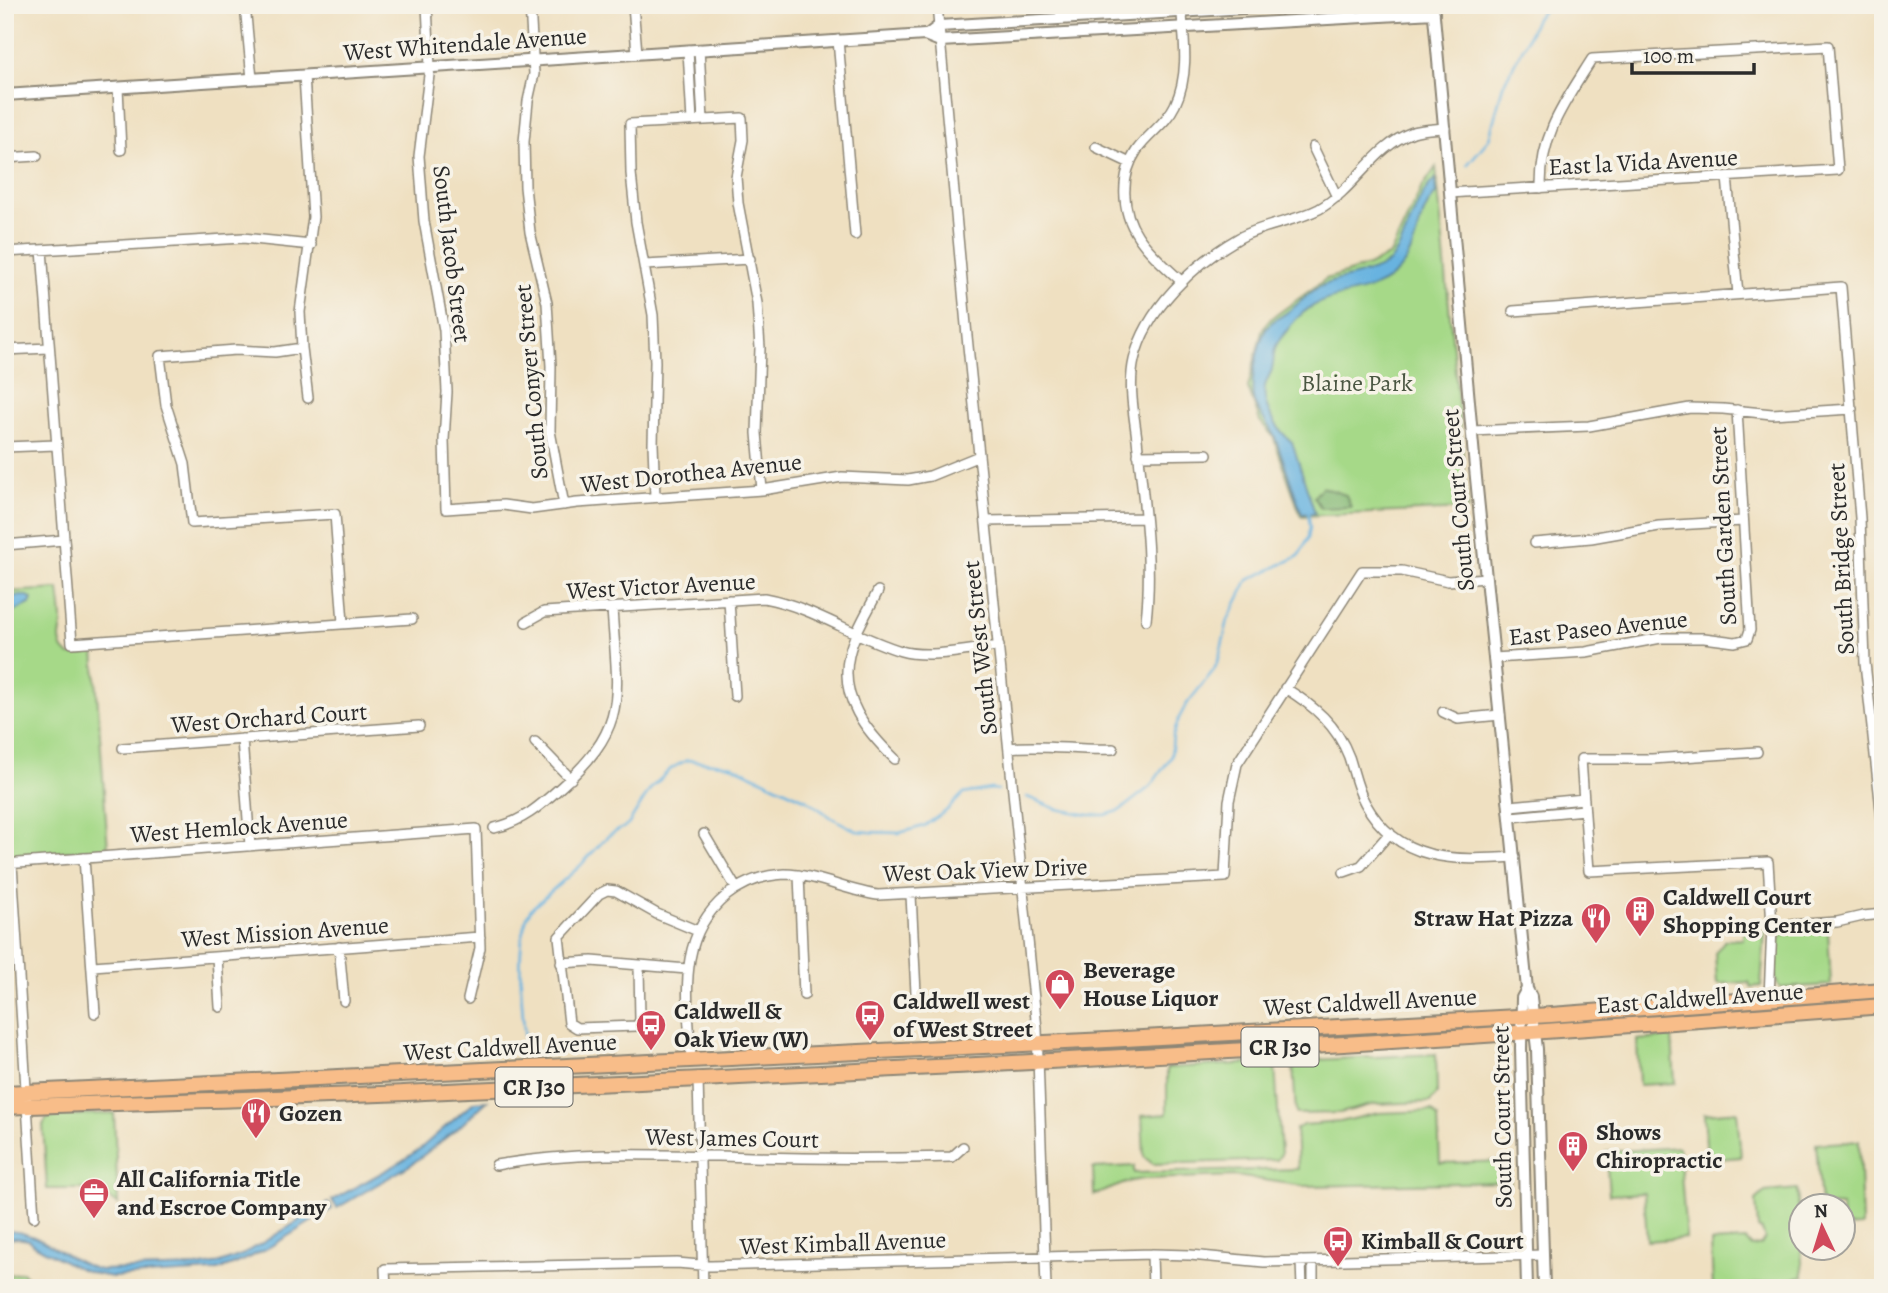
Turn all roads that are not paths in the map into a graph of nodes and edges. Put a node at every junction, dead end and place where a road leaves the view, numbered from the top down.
1 (245, 5) edge
2 (427, 5) edge
3 (530, 5) edge
4 (633, 5) edge
5 (937, 5) edge
6 (1060, 5) edge
7 (1295, 5) edge
8 (1181, 9) edge
9 (1434, 9) edge
10 (1061, 18) junction
11 (939, 26) junction
12 (1182, 28) junction
13 (927, 35) junction
14 (838, 40) junction
15 (940, 41) junction
16 (693, 49) junction
17 (637, 53) junction
18 (534, 61) junction
19 (430, 67) junction
20 (304, 76) junction
21 (252, 79) junction
22 (118, 88) junction
23 (5, 95) edge
24 (698, 120) junction
25 (1445, 128) junction
26 (1096, 147) dead end
27 (1312, 147) dead end
28 (121, 150) dead end
29 (37, 156) dead end
30 (5, 159) edge
31 (1130, 163) junction
32 (1727, 177) junction
33 (1541, 188) junction
34 (1450, 193) junction
35 (1338, 197) junction
36 (855, 235) dead end
37 (311, 245) junction
38 (42, 250) junction
39 (5, 253) edge
40 (750, 258) junction
41 (645, 265) junction
42 (1182, 282) junction
43 (1738, 294) junction
44 (1513, 311) dead end
45 (49, 348) junction
46 (302, 348) junction
47 (5, 350) edge
48 (308, 398) dead end
49 (1852, 409) junction
50 (1737, 410) junction
51 (1472, 431) junction
52 (56, 445) junction
53 (5, 447) edge
54 (1206, 454) dead end
55 (1138, 455) junction
56 (979, 456) junction
57 (762, 491) junction
58 (655, 498) junction
59 (564, 505) junction
60 (446, 509) joint
61 (1144, 517) junction
62 (987, 521) junction
63 (1743, 521) junction
64 (64, 540) junction
65 (1534, 543) dead end
66 (5, 545) edge
67 (1486, 579) junction
68 (878, 591) dead end
69 (729, 600) junction
70 (612, 608) junction
71 (412, 619) dead end
72 (1146, 620) dead end
73 (526, 622) dead end
74 (343, 623) junction
75 (857, 634) junction
76 (1747, 639) joint
77 (999, 646) junction
78 (1494, 658) junction
79 (1285, 688) junction
80 (735, 696) dead end
81 (1443, 712) dead end
82 (1500, 715) junction
83 (419, 726) dead end
84 (242, 739) junction
85 (535, 741) dead end
86 (123, 748) dead end
87 (1009, 748) junction
88 (1113, 749) dead end
89 (1757, 752) dead end
90 (895, 759) dead end
91 (571, 779) junction
92 (1584, 799) junction
93 (1584, 810) junction
94 (1511, 811) junction
95 (494, 828) dead end
96 (1883, 828) edge
97 (1390, 833) junction
98 (704, 834) dead end
99 (250, 846) junction
100 (1515, 856) junction
101 (84, 858) junction
102 (9, 864) edge
103 (1344, 872) dead end
104 (799, 875) junction
105 (736, 888) junction
106 (1022, 889) junction
107 (911, 895) junction
108 (1883, 914) edge
109 (1772, 926) junction
110 (698, 931) junction
111 (480, 937) junction
112 (339, 947) junction
113 (217, 957) junction
114 (561, 963) junction
115 (639, 965) junction
116 (93, 966) junction
117 (687, 969) junction
118 (1883, 990) edge
119 (916, 993) dead end
120 (1844, 993) junction
121 (804, 995) dead end
122 (1769, 998) junction
123 (468, 999) dead end
124 (344, 1001) dead end
125 (1883, 1006) edge
126 (220, 1007) dead end
127 (95, 1013) dead end
128 (1527, 1016) junction
129 (1736, 1018) junction
130 (1373, 1025) junction
131 (1528, 1033) junction
132 (1038, 1044) junction
133 (1278, 1047) junction
134 (792, 1056) junction
135 (1039, 1060) junction
136 (691, 1061) junction
137 (317, 1078) junction
138 (698, 1078) junction
139 (5, 1093) edge
140 (28, 1099) junction
141 (217, 1100) junction
142 (5, 1107) edge
143 (963, 1147) dead end
144 (700, 1155) junction
145 (496, 1165) dead end
146 (34, 1217) dead end
147 (1152, 1254) junction
148 (1526, 1255) junction
149 (1543, 1255) junction
150 (1045, 1257) junction
151 (1301, 1261) junction
152 (1312, 1261) junction
153 (702, 1266) junction
154 (386, 1288) edge
155 (703, 1288) edge
156 (1046, 1288) edge
157 (1153, 1288) edge
158 (1302, 1288) edge
159 (1313, 1288) edge
160 (1527, 1288) edge
161 (1544, 1288) edge

1 - 21 street
2 - 19 street, South Jacob Street
3 - 18 street, South Conyer Street
4 - 17 street
5 - 11 street, South West Street
6 - 10 street
7 - 8 street
8 - 10 street
8 - 12 street
9 - 12 street, West Whitendale Avenue
9 - 25 street, South Court Street
10 - 11 street
11 - 13 street
11 - 15 street, South West Street
12 - 15 street, West Whitendale Avenue
12 - 31 street
13 - 14 street, West Whitendale Avenue
13 - 15 street, West Whitendale Avenue
14 - 16 street, West Whitendale Avenue
14 - 36 street
15 - 56 street, South West Street
16 - 17 street, West Whitendale Avenue
16 - 24 street
17 - 18 street, West Whitendale Avenue
18 - 19 street, West Whitendale Avenue
18 - 59 street, South Conyer Street
19 - 20 street, West Whitendale Avenue
19 - 60 street, South Jacob Street
20 - 21 street, West Whitendale Avenue
20 - 37 street
21 - 22 street, West Whitendale Avenue
22 - 23 street, West Whitendale Avenue
22 - 28 street
24 - 40 street
24 - 41 street
25 - 34 street, South Court Street
25 - 35 street
26 - 31 street
27 - 35 street
29 - 30 street
31 - 42 street
32 - 33 street, East la Vida Avenue
32 - 33 street, East la Vida Avenue
32 - 43 street
33 - 34 street, East la Vida Avenue
34 - 51 street, South Court Street
35 - 42 street
37 - 38 street
37 - 46 street
38 - 39 street
38 - 45 street
40 - 41 street
40 - 57 street
41 - 58 street
42 - 55 street
43 - 44 street
43 - 49 street, South Bridge Street
45 - 47 street
45 - 52 street
46 - 48 street
46 - 74 street
49 - 50 street
49 - 96 street, South Bridge Street
50 - 51 street
50 - 63 street, South Garden Street
51 - 67 street, South Court Street
52 - 53 street
52 - 64 street
54 - 55 street
55 - 61 street
56 - 57 street, West Dorothea Avenue
56 - 62 street, South West Street
57 - 58 street, West Dorothea Avenue
58 - 59 street, West Dorothea Avenue
59 - 60 street, West Dorothea Avenue
61 - 62 street
61 - 72 street
62 - 77 street, South West Street
63 - 65 street
63 - 76 street, South Garden Street
64 - 66 street
64 - 74 street
67 - 78 street, South Court Street
67 - 79 street
68 - 75 street
69 - 70 street, West Victor Avenue
69 - 75 street, West Victor Avenue
69 - 80 street
70 - 73 street, West Victor Avenue
70 - 91 street
71 - 74 street
75 - 77 street, West Victor Avenue
75 - 90 street
76 - 78 street, East Paseo Avenue
77 - 87 street, South West Street
78 - 82 street, South Court Street
79 - 97 street
79 - 106 street, West Oak View Drive
81 - 82 street
82 - 94 street, South Court Street
83 - 84 street, West Orchard Court
84 - 86 street, West Orchard Court
84 - 99 street
85 - 91 street
87 - 88 street
87 - 106 street, South West Street
89 - 92 street
91 - 95 street
92 - 93 street
92 - 94 street
93 - 94 street
93 - 109 street
94 - 100 street, South Court Street
97 - 100 street
97 - 103 street
98 - 105 street
99 - 101 street, West Hemlock Avenue
99 - 111 street, West Hemlock Avenue
100 - 128 street, South Court Street
101 - 102 street, West Hemlock Avenue
101 - 116 street
102 - 140 street
104 - 105 street, West Oak View Drive
104 - 107 street, West Oak View Drive
104 - 121 street
105 - 110 street, West Oak View Drive
106 - 107 street, West Oak View Drive
106 - 132 street, South West Street
107 - 119 street
108 - 109 street
109 - 122 street
110 - 114 street
110 - 117 street, West Oak View Drive
111 - 112 street, West Mission Avenue
111 - 123 street
112 - 113 street, West Mission Avenue
112 - 124 street
113 - 116 street, West Mission Avenue
113 - 126 street
114 - 115 street
114 - 115 street
115 - 117 street
116 - 127 street
117 - 136 street, West Oak View Drive
118 - 120 main road, East Caldwell Avenue / CR J30
120 - 122 main road, East Caldwell Avenue / CR J30
120 - 129 main road
122 - 128 main road, East Caldwell Avenue / CR J30
125 - 129 main road, East Caldwell Avenue / CR J30
128 - 130 main road, West Caldwell Avenue / CR J30
128 - 131 street, South Court Street
129 - 131 main road, East Caldwell Avenue / CR J30
130 - 132 main road, West Caldwell Avenue / CR J30
130 - 133 main road
131 - 133 main road, West Caldwell Avenue / CR J30
131 - 148 street, South Court Street
131 - 149 street, South Court Street
132 - 134 main road, West Caldwell Avenue / CR J30
132 - 135 street, South West Street
133 - 135 main road, West Caldwell Avenue / CR J30
134 - 136 main road, West Caldwell Avenue / CR J30
134 - 138 main road
135 - 138 main road, West Caldwell Avenue / CR J30
135 - 150 street, South West Street
136 - 137 main road, West Caldwell Avenue / CR J30
137 - 140 main road, West Caldwell Avenue / CR J30
137 - 141 main road
138 - 141 main road, West Caldwell Avenue / CR J30
138 - 144 street
139 - 140 main road, West Caldwell Avenue / CR J30
140 - 141 main road, West Caldwell Avenue / CR J30
140 - 142 main road, West Caldwell Avenue / CR J30
140 - 146 street
143 - 144 street, West James Court
144 - 145 street, West James Court
144 - 153 street
147 - 150 street, West Kimball Avenue
147 - 151 street, West Kimball Avenue
147 - 157 street
148 - 149 street, West Kimball Avenue
148 - 152 street, West Kimball Avenue
148 - 160 street, South Court Street
149 - 161 street, South Court Street
150 - 153 street, West Kimball Avenue
150 - 156 street, South West Street
151 - 152 street, West Kimball Avenue
151 - 158 street
152 - 159 street
153 - 154 street, West Kimball Avenue
153 - 155 street

